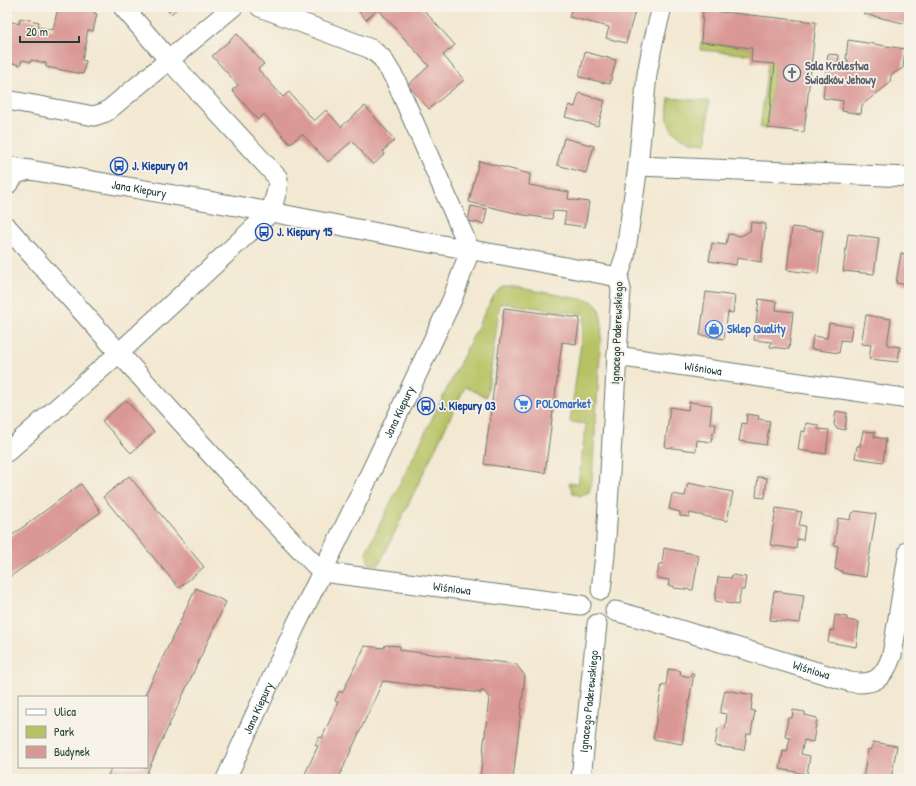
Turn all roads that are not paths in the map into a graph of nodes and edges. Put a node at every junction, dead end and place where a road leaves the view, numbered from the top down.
1 (123, 7) edge
2 (233, 7) edge
3 (260, 7) edge
4 (662, 7) edge
5 (169, 60) junction
6 (7, 100) edge
7 (7, 166) edge
8 (638, 166) junction
9 (29, 170) junction
10 (909, 177) edge
11 (7, 185) edge
12 (272, 212) junction
13 (7, 227) edge
14 (470, 250) junction
15 (618, 278) junction
16 (119, 353) junction
17 (617, 356) junction
18 (909, 399) edge
19 (7, 452) edge
20 (909, 550) edge
21 (322, 572) junction
22 (601, 590) junction
23 (581, 605) junction
24 (615, 612) junction
25 (597, 624) junction
26 (226, 779) edge
27 (581, 779) edge

1 - 5 street
2 - 5 street
3 - 14 street
4 - 8 street, Ignacego Paderewskiego
5 - 6 street
5 - 12 street
7 - 9 street, Jana Kiepury
8 - 10 street
8 - 15 street, Ignacego Paderewskiego
9 - 11 street
9 - 12 street, Jana Kiepury
12 - 14 street, Jana Kiepury
12 - 16 street
13 - 16 street
14 - 15 street, Jana Kiepury
14 - 21 street, Jana Kiepury
15 - 17 street, Ignacego Paderewskiego
16 - 19 street
16 - 21 street
17 - 18 street, Wiśniowa
17 - 22 street, Ignacego Paderewskiego
20 - 24 street, Wiśniowa
21 - 23 street, Wiśniowa
21 - 26 street, Jana Kiepury
22 - 23 street
22 - 24 street
23 - 25 street
24 - 25 street
25 - 27 street, Ignacego Paderewskiego

